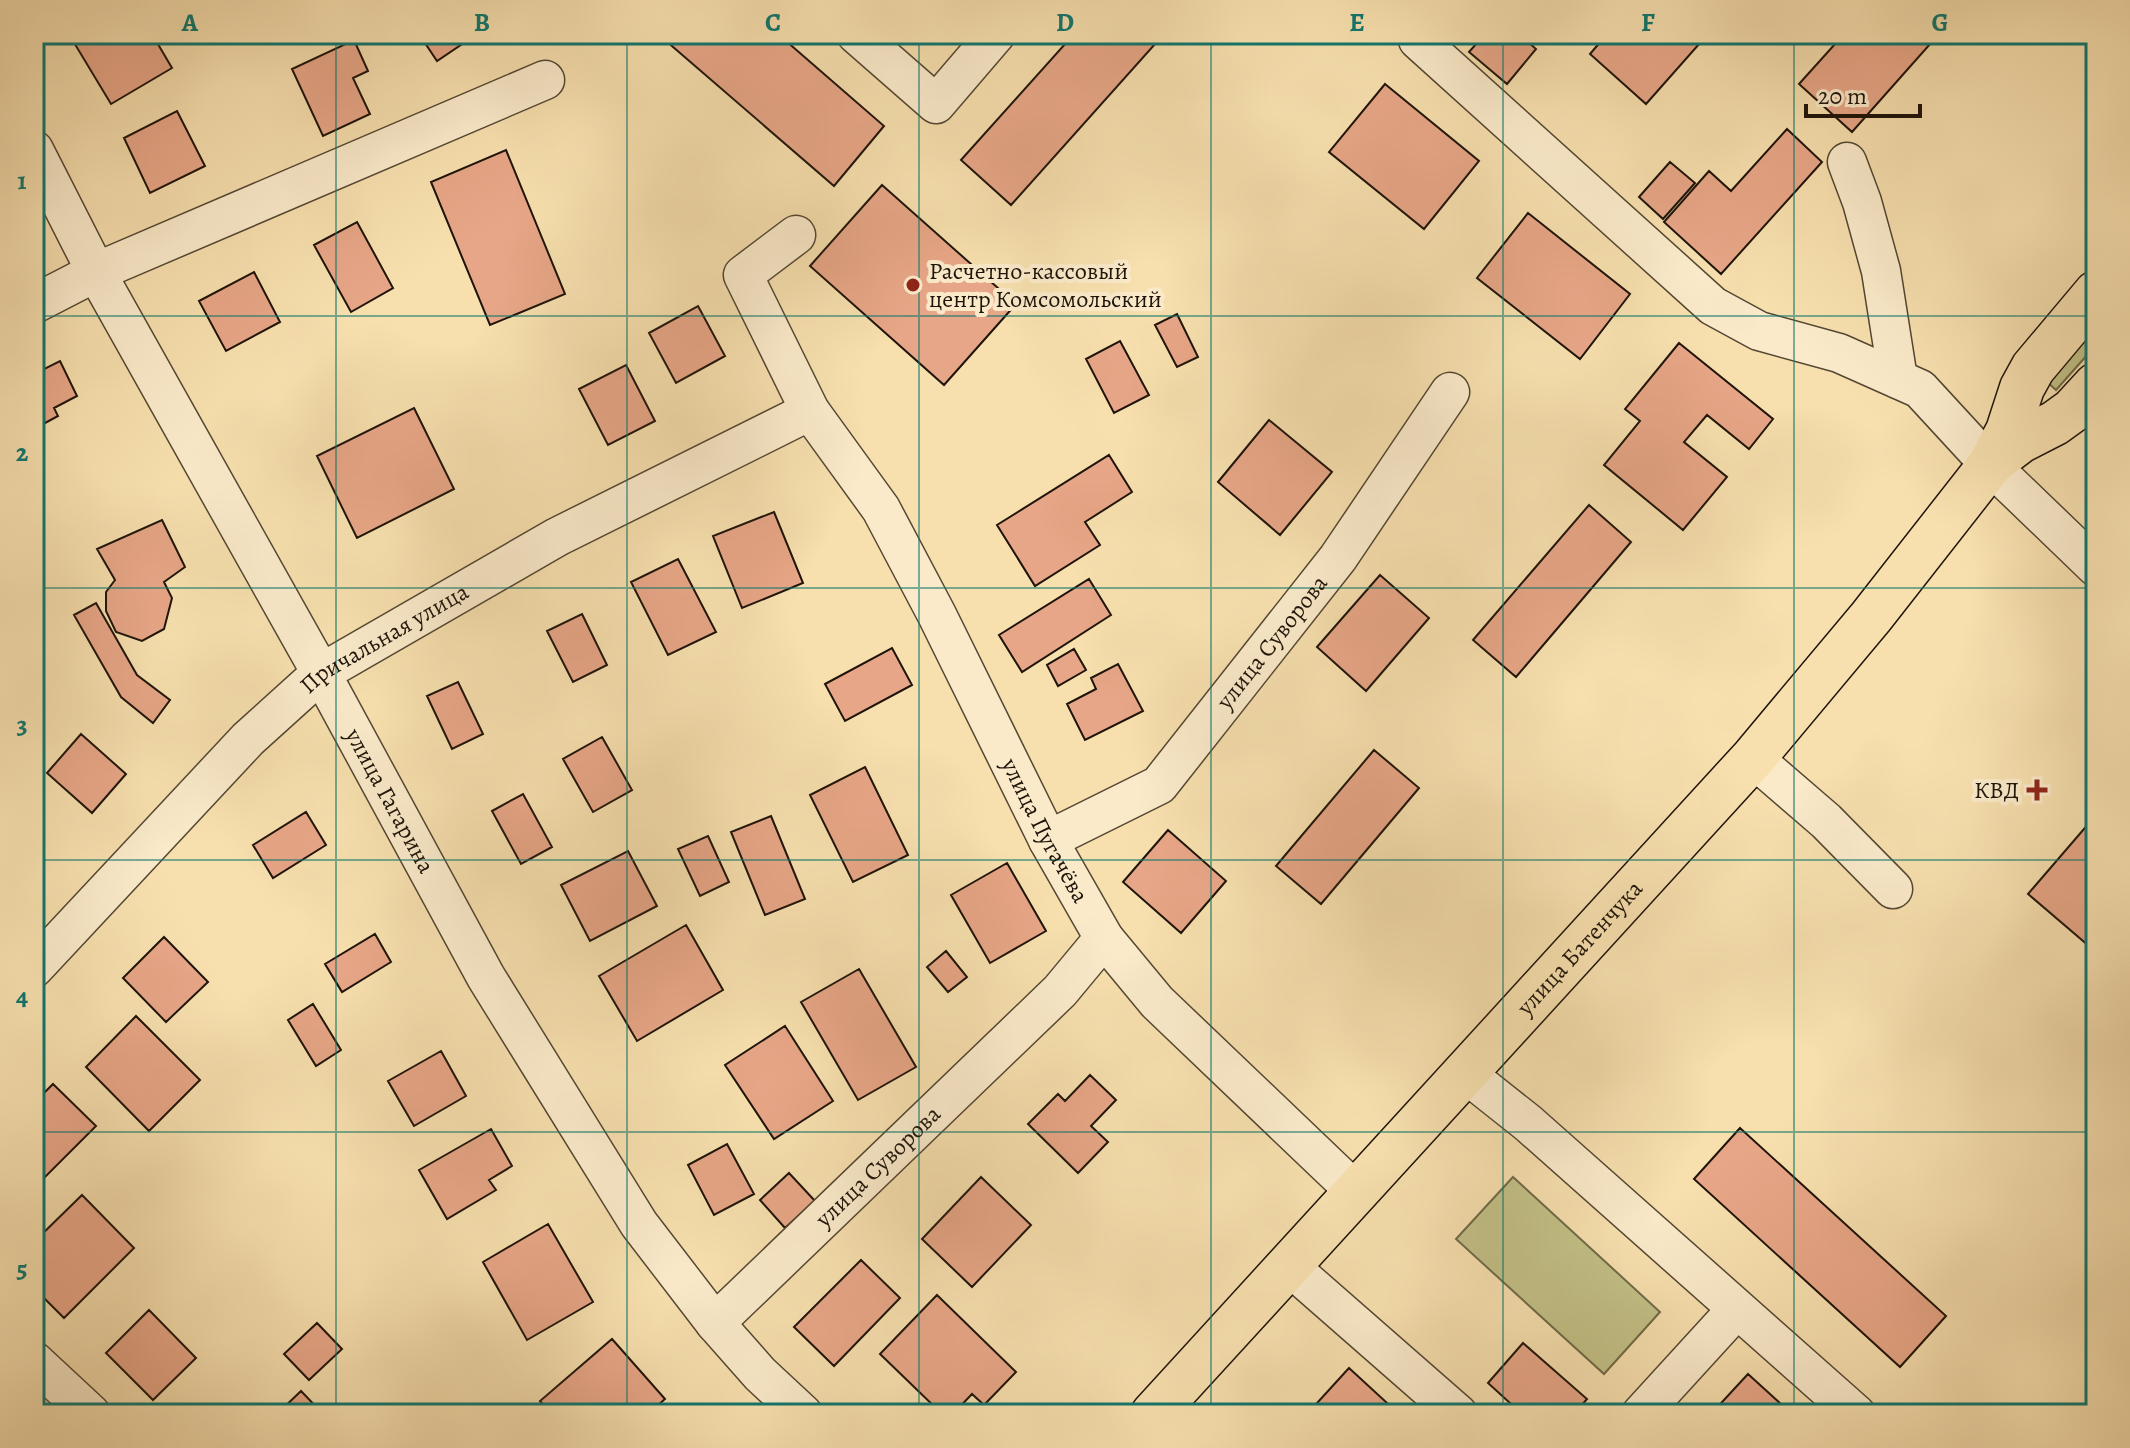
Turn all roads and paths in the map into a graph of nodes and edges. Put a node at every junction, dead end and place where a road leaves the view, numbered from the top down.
1 (856, 34) edge
2 (996, 34) edge
3 (1418, 40) dead end
4 (545, 80) dead end
5 (34, 150) edge
6 (1847, 162) dead end
7 (796, 235) dead end
8 (96, 272) junction
9 (2096, 293) edge
10 (34, 304) edge
11 (1898, 379) junction
12 (2096, 385) edge
13 (1450, 392) dead end
14 (810, 411) junction
15 (1990, 465) junction
16 (2096, 567) edge
17 (321, 673) junction
18 (1753, 758) junction
19 (1048, 840) junction
20 (1893, 889) dead end
21 (1104, 938) junction
22 (34, 968) edge
23 (1465, 1073) junction
24 (1356, 1192) junction
25 (1289, 1266) junction
26 (1736, 1310) junction
27 (715, 1323) junction
28 (34, 1361) edge
29 (91, 1414) edge
30 (803, 1414) edge
31 (1153, 1414) edge
32 (1458, 1414) edge
33 (1641, 1414) edge
34 (1856, 1414) edge

1 - 2 street
3 - 11 street
4 - 8 street
5 - 8 street, улица Гагарина
6 - 11 street
7 - 14 street, улица Пугачёва
8 - 10 street
8 - 17 street, улица Гагарина
9 - 15 main road, улица Батенчука
11 - 15 street
12 - 15 main road, улица Батенчука
13 - 19 street, улица Суворова
14 - 17 street, Причальная улица
14 - 19 street, улица Пугачёва
15 - 16 street
15 - 18 main road, улица Батенчука
17 - 22 street, Причальная улица
17 - 27 street, улица Гагарина
18 - 20 street
18 - 23 main road, улица Батенчука
19 - 21 street, улица Пугачёва
21 - 24 street, улица Пугачёва
21 - 27 street, улица Суворова
23 - 24 main road, улица Батенчука
23 - 26 street
24 - 25 main road, улица Батенчука
25 - 31 main road, улица Батенчука
25 - 32 street
26 - 33 street
26 - 34 street
27 - 30 street, улица Гагарина
28 - 29 street

